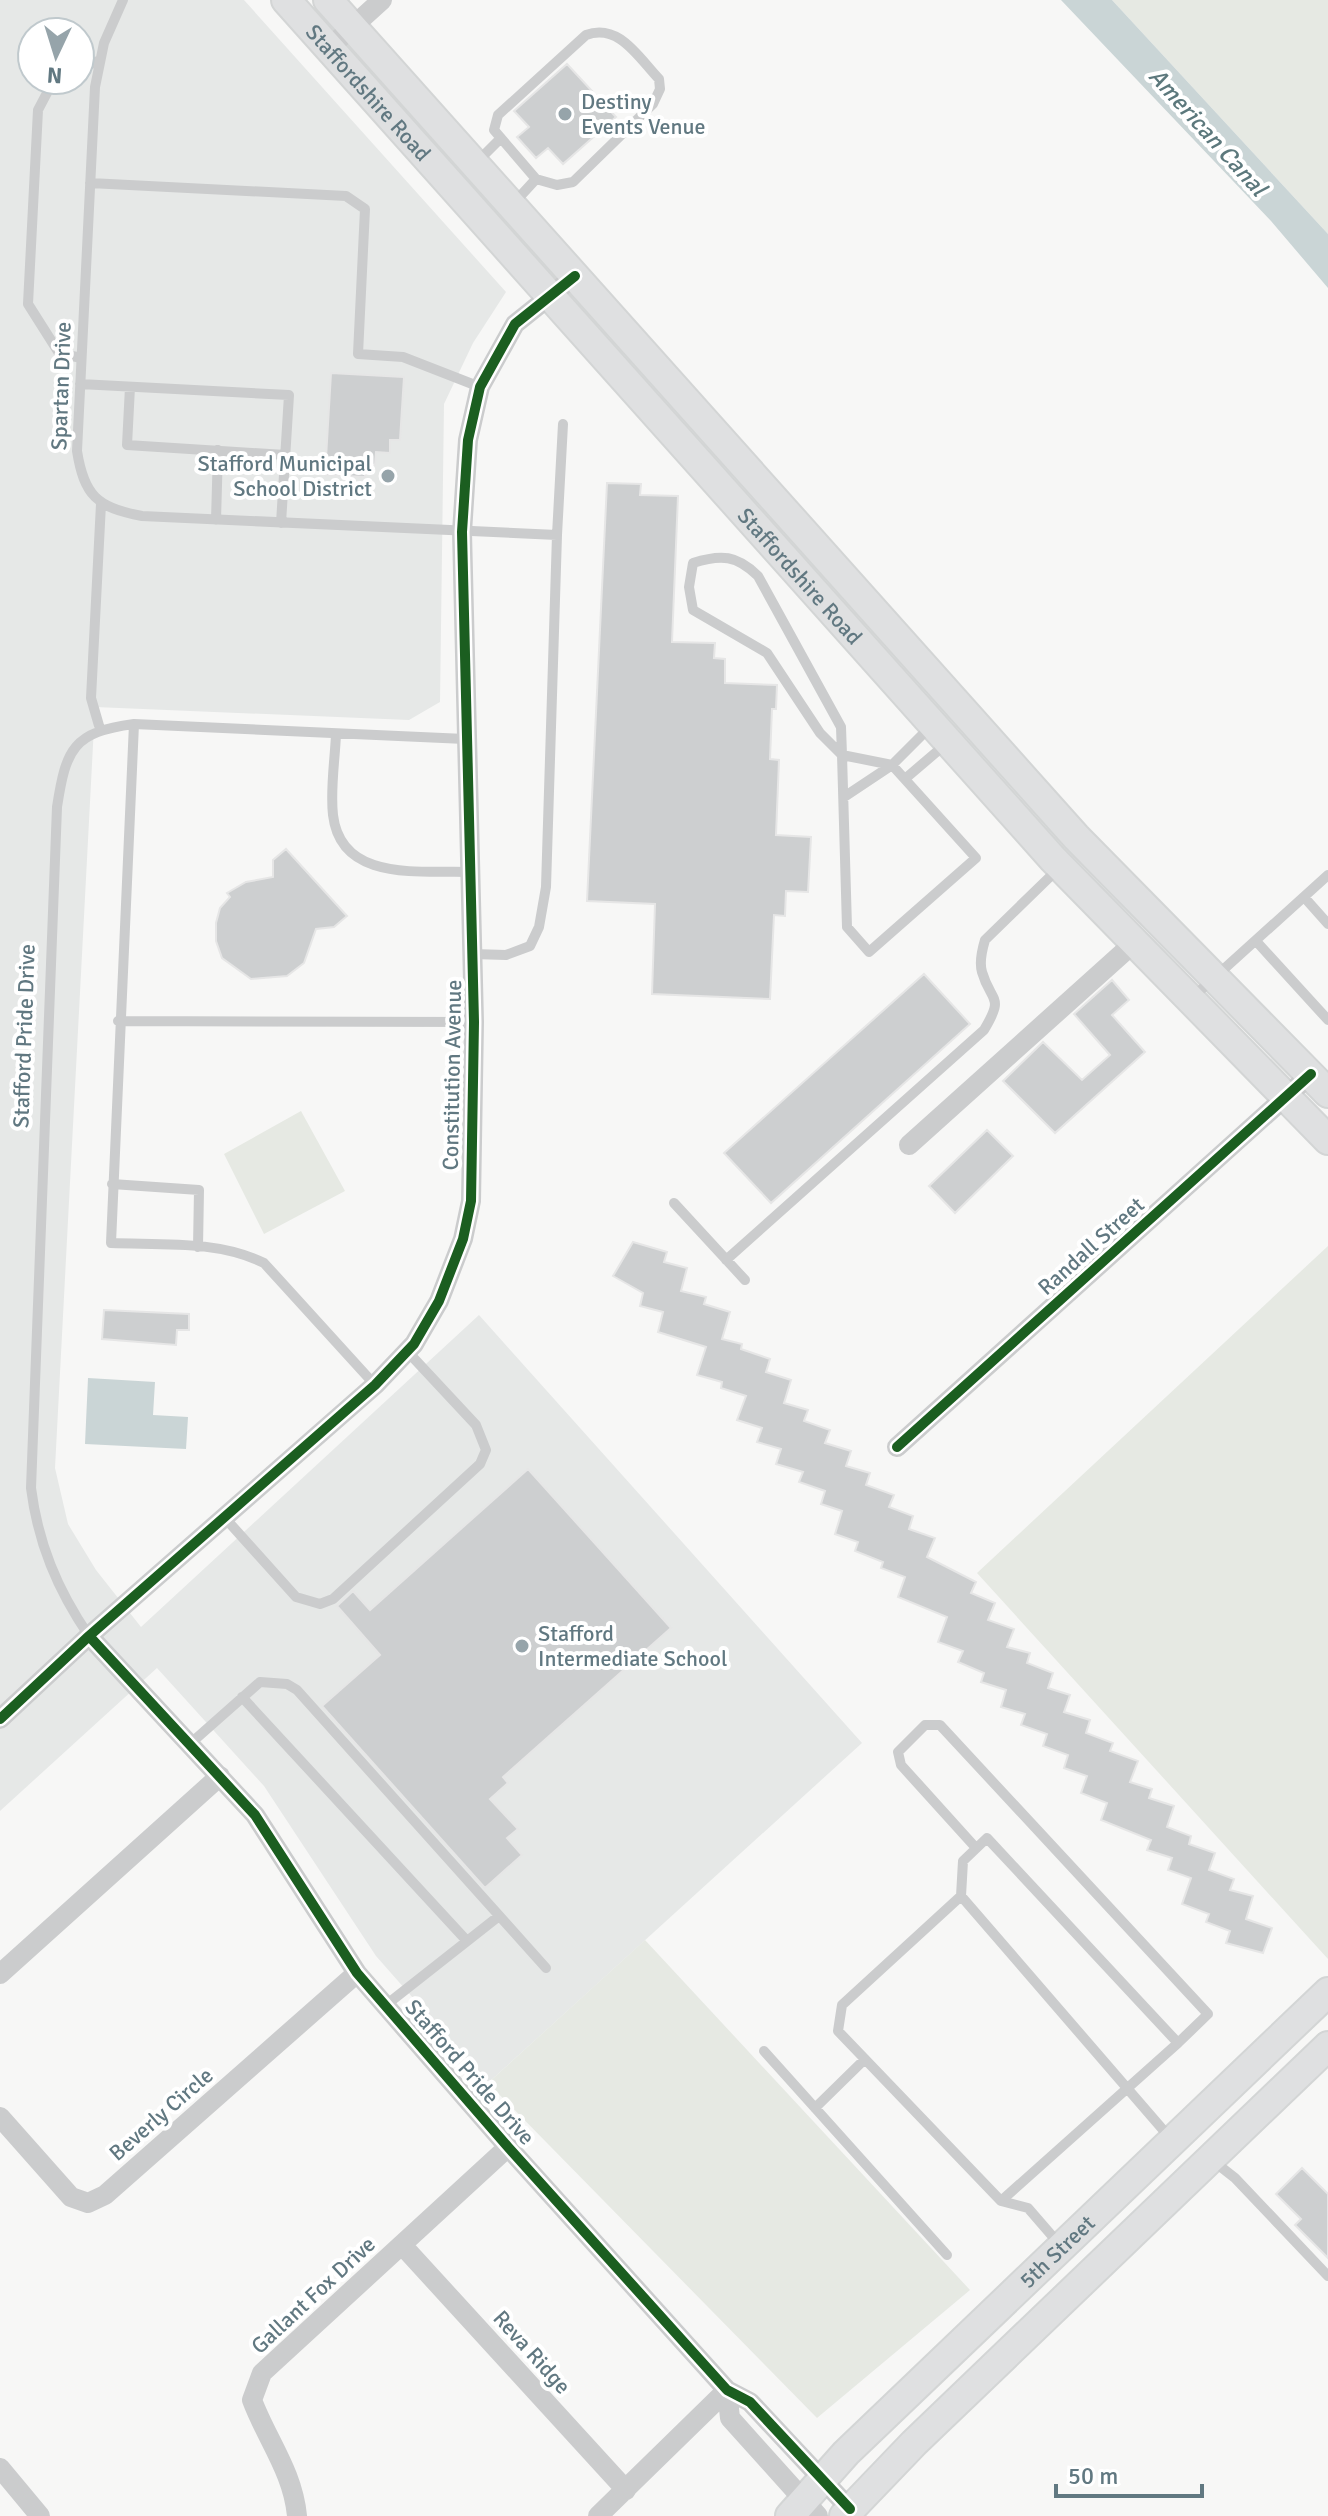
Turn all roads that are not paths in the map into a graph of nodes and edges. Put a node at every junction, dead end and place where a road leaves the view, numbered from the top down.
1 (123, 0) edge
2 (286, 0) edge
3 (328, 0) edge
4 (382, 0) edge
5 (352, 27) junction
6 (329, 48) junction
7 (100, 60) junction
8 (96, 62) edge
9 (48, 96) edge
10 (501, 138) junction
11 (475, 164) junction
12 (536, 179) junction
13 (90, 183) junction
14 (512, 206) junction
15 (575, 276) junction
16 (551, 298) junction
17 (81, 358) junction
18 (80, 384) junction
19 (130, 387) junction
20 (480, 387) junction
21 (563, 424) dead end
22 (218, 450) junction
23 (285, 455) junction
24 (101, 504) junction
25 (216, 520) junction
26 (281, 523) junction
27 (462, 532) junction
28 (557, 535) junction
29 (134, 724) junction
30 (100, 729) junction
31 (940, 733) junction
32 (336, 734) junction
33 (465, 739) junction
34 (842, 755) junction
35 (892, 765) junction
36 (906, 778) junction
37 (844, 797) junction
38 (1060, 866) junction
39 (471, 872) junction
40 (1328, 875) edge
41 (1304, 897) junction
42 (1328, 924) edge
43 (1256, 941) junction
44 (1135, 942) junction
45 (473, 954) junction
46 (1216, 978) junction
47 (1192, 999) junction
48 (1328, 1020) edge
49 (118, 1021) junction
50 (474, 1022) junction
51 (1319, 1084) edge
52 (1287, 1096) junction
53 (1328, 1140) edge
54 (909, 1145) dead end
55 (112, 1184) junction
56 (674, 1203) dead end
57 (198, 1247) junction
58 (726, 1260) junction
59 (745, 1280) dead end
60 (407, 1351) junction
61 (375, 1385) junction
62 (897, 1447) dead end
63 (225, 1518) junction
64 (89, 1636) junction
65 (242, 1697) junction
66 (0, 1719) edge
67 (191, 1743) junction
68 (220, 1776) junction
69 (976, 1848) junction
70 (961, 1896) junction
71 (499, 1916) junction
72 (467, 1941) junction
73 (546, 1968) dead end
74 (357, 1973) junction
75 (0, 1974) edge
76 (1328, 1992) edge
77 (386, 2005) junction
78 (1178, 2043) junction
79 (1328, 2046) edge
80 (764, 2051) dead end
81 (865, 2059) junction
82 (1128, 2087) junction
83 (815, 2108) junction
84 (0, 2117) edge
85 (1172, 2140) junction
86 (508, 2147) junction
87 (1210, 2159) junction
88 (1001, 2201) junction
89 (402, 2245) junction
90 (1060, 2245) junction
91 (947, 2255) dead end
92 (1091, 2274) junction
93 (1328, 2276) edge
94 (727, 2390) junction
95 (0, 2468) edge
96 (626, 2490) junction
97 (808, 2503) edge
98 (847, 2513) edge
99 (40, 2516) edge
100 (297, 2516) edge
101 (598, 2516) edge

1 - 7 lane, Spartan Drive
2 - 6 main road, Staffordshire Road
3 - 5 main road, Staffordshire Road
4 - 5 street
5 - 6 street
5 - 11 main road, Staffordshire Road
6 - 16 main road, Staffordshire Road
7 - 8 lane
7 - 13 lane, Spartan Drive
9 - 17 lane
10 - 11 lane
10 - 12 lane
10 - 12 lane
11 - 14 main road, Staffordshire Road
12 - 14 lane
13 - 17 lane, Spartan Drive
13 - 20 lane
14 - 15 main road, Staffordshire Road
15 - 16 street, Constitution Avenue
15 - 46 main road, Staffordshire Road
16 - 20 street, Constitution Avenue
16 - 31 main road, Staffordshire Road
17 - 18 lane, Spartan Drive
18 - 19 lane
18 - 24 lane, Spartan Drive
19 - 22 lane
19 - 23 lane
20 - 27 street, Constitution Avenue
21 - 28 lane
22 - 23 lane
22 - 25 lane
23 - 26 lane
24 - 25 lane
24 - 30 lane
25 - 26 lane
26 - 27 lane
27 - 28 lane
27 - 33 street, Constitution Avenue
28 - 45 lane
29 - 30 lane
29 - 32 lane
29 - 49 lane
30 - 64 lane, Stafford Pride Drive
31 - 35 lane
31 - 36 lane
31 - 38 main road, Staffordshire Road
32 - 33 lane
32 - 39 lane
33 - 39 street, Constitution Avenue
34 - 34 lane
34 - 35 lane
34 - 37 lane
35 - 36 lane
35 - 37 lane
36 - 37 lane
38 - 44 main road, Staffordshire Road
38 - 58 lane
39 - 45 street, Constitution Avenue
40 - 41 lane
41 - 42 lane
41 - 43 lane
43 - 46 lane
43 - 48 lane
44 - 47 main road, Staffordshire Road
44 - 54 street
45 - 50 street, Constitution Avenue
46 - 47 lane
46 - 51 main road, Staffordshire Road
47 - 52 main road, Staffordshire Road
49 - 50 lane
49 - 55 lane
50 - 60 street, Constitution Avenue
51 - 52 street, Randall Street
52 - 53 main road, Staffordshire Road
52 - 62 street, Randall Street
55 - 57 lane
55 - 57 lane
56 - 58 lane
57 - 61 lane
58 - 59 lane
60 - 61 street, Constitution Avenue
60 - 63 lane
61 - 63 street, Constitution Avenue
63 - 64 street, Constitution Avenue
64 - 66 street, Constitution Avenue
64 - 67 street, Stafford Pride Drive
65 - 67 lane
65 - 71 lane
65 - 72 lane
67 - 68 street, Stafford Pride Drive
68 - 74 street, Stafford Pride Drive
68 - 75 street
69 - 70 lane
69 - 78 lane
69 - 78 lane
70 - 81 lane
70 - 82 lane
71 - 72 lane
71 - 73 lane
72 - 77 lane
74 - 77 street, Stafford Pride Drive
74 - 84 street, Beverly Circle
76 - 85 main road, 5th Street
77 - 86 street, Stafford Pride Drive
78 - 82 lane
79 - 87 main road, 5th Street
80 - 83 lane
81 - 83 lane
81 - 88 lane
82 - 85 lane
82 - 88 lane
83 - 91 lane
85 - 87 main road
85 - 90 main road, 5th Street
86 - 89 street, Gallant Fox Drive
86 - 94 street, Stafford Pride Drive
87 - 92 main road, 5th Street
87 - 93 lane
88 - 90 lane
89 - 96 street, Reva Ridge
89 - 100 street, Gallant Fox Drive
90 - 92 main road
90 - 97 main road, 5th Street
92 - 98 main road, 5th Street
94 - 96 street
94 - 97 street, Stafford Pride Drive
95 - 99 street
96 - 101 street
97 - 98 street, Stafford Pride Drive

